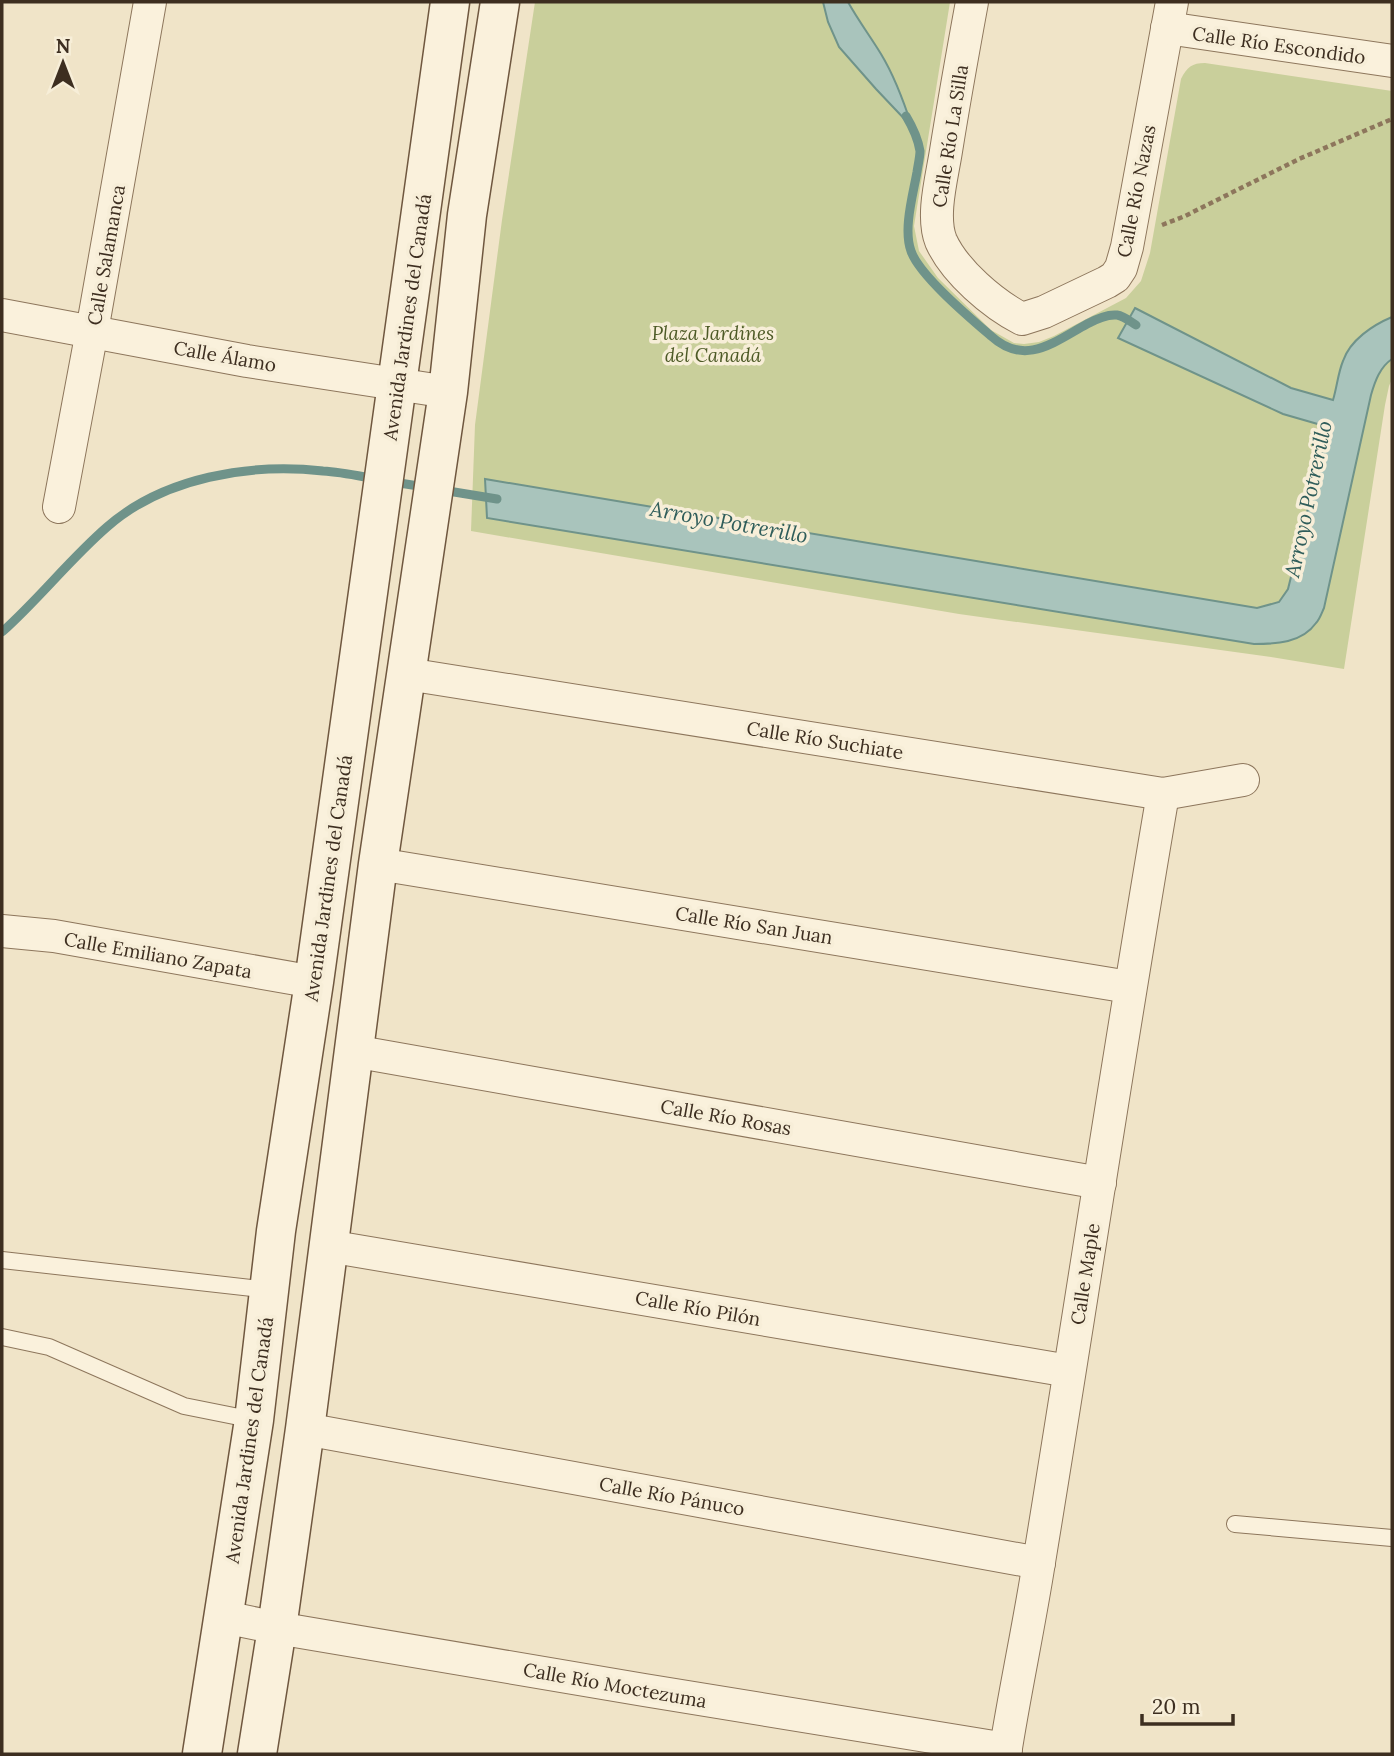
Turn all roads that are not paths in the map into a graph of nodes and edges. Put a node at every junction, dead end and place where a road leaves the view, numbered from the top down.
1 (150, 2) edge
2 (450, 2) edge
3 (500, 2) edge
4 (972, 2) edge
5 (1169, 15) edge
6 (1392, 61) edge
7 (2, 316) edge
8 (1022, 319) joint
9 (92, 331) junction
10 (397, 385) junction
11 (448, 391) junction
12 (59, 507) dead end
13 (407, 674) junction
14 (1243, 780) dead end
15 (1163, 794) junction
16 (378, 864) junction
17 (2, 930) edge
18 (314, 982) junction
19 (1129, 986) junction
20 (353, 1051) junction
21 (1100, 1183) junction
22 (328, 1246) junction
23 (2, 1260) edge
24 (270, 1290) junction
25 (2, 1338) edge
26 (1069, 1371) junction
27 (254, 1420) junction
28 (305, 1429) junction
29 (1235, 1524) dead end
30 (1392, 1538) edge
31 (1039, 1563) junction
32 (224, 1617) junction
33 (277, 1628) junction
34 (1006, 1752) edge
35 (202, 1754) edge
36 (257, 1754) edge

1 - 9 street, Calle Salamanca
2 - 10 street, Avenida Jardines del Canadá
3 - 11 street
4 - 8 street, Calle Río La Silla
5 - 6 street, Calle Río Escondido
5 - 8 street, Calle Río Nazas
7 - 9 street, Calle Álamo
9 - 10 street, Calle Álamo
9 - 12 street, Calle Salamanca
10 - 11 street, Calle Álamo
10 - 18 street, Avenida Jardines del Canadá
11 - 13 street
13 - 15 street, Calle Río Suchiate
13 - 16 street
14 - 15 street, Calle Río Suchiate
15 - 19 street, Calle Maple
16 - 19 street, Calle Río San Juan
16 - 20 street
17 - 18 street, Calle Emiliano Zapata
18 - 24 street, Avenida Jardines del Canadá
19 - 21 street, Calle Maple
20 - 21 street, Calle Río Rosas
20 - 22 street
21 - 26 street, Calle Maple
22 - 26 street, Calle Río Pilón
22 - 28 street
23 - 24 lane
24 - 27 street, Avenida Jardines del Canadá
25 - 27 lane
26 - 31 street, Calle Maple
27 - 32 street, Avenida Jardines del Canadá
28 - 31 street, Calle Río Pánuco
28 - 33 street
29 - 30 lane
31 - 34 street, Calle Maple
32 - 33 street, Calle Río Moctezuma
32 - 35 street, Avenida Jardines del Canadá
33 - 34 street, Calle Río Moctezuma
33 - 36 street

